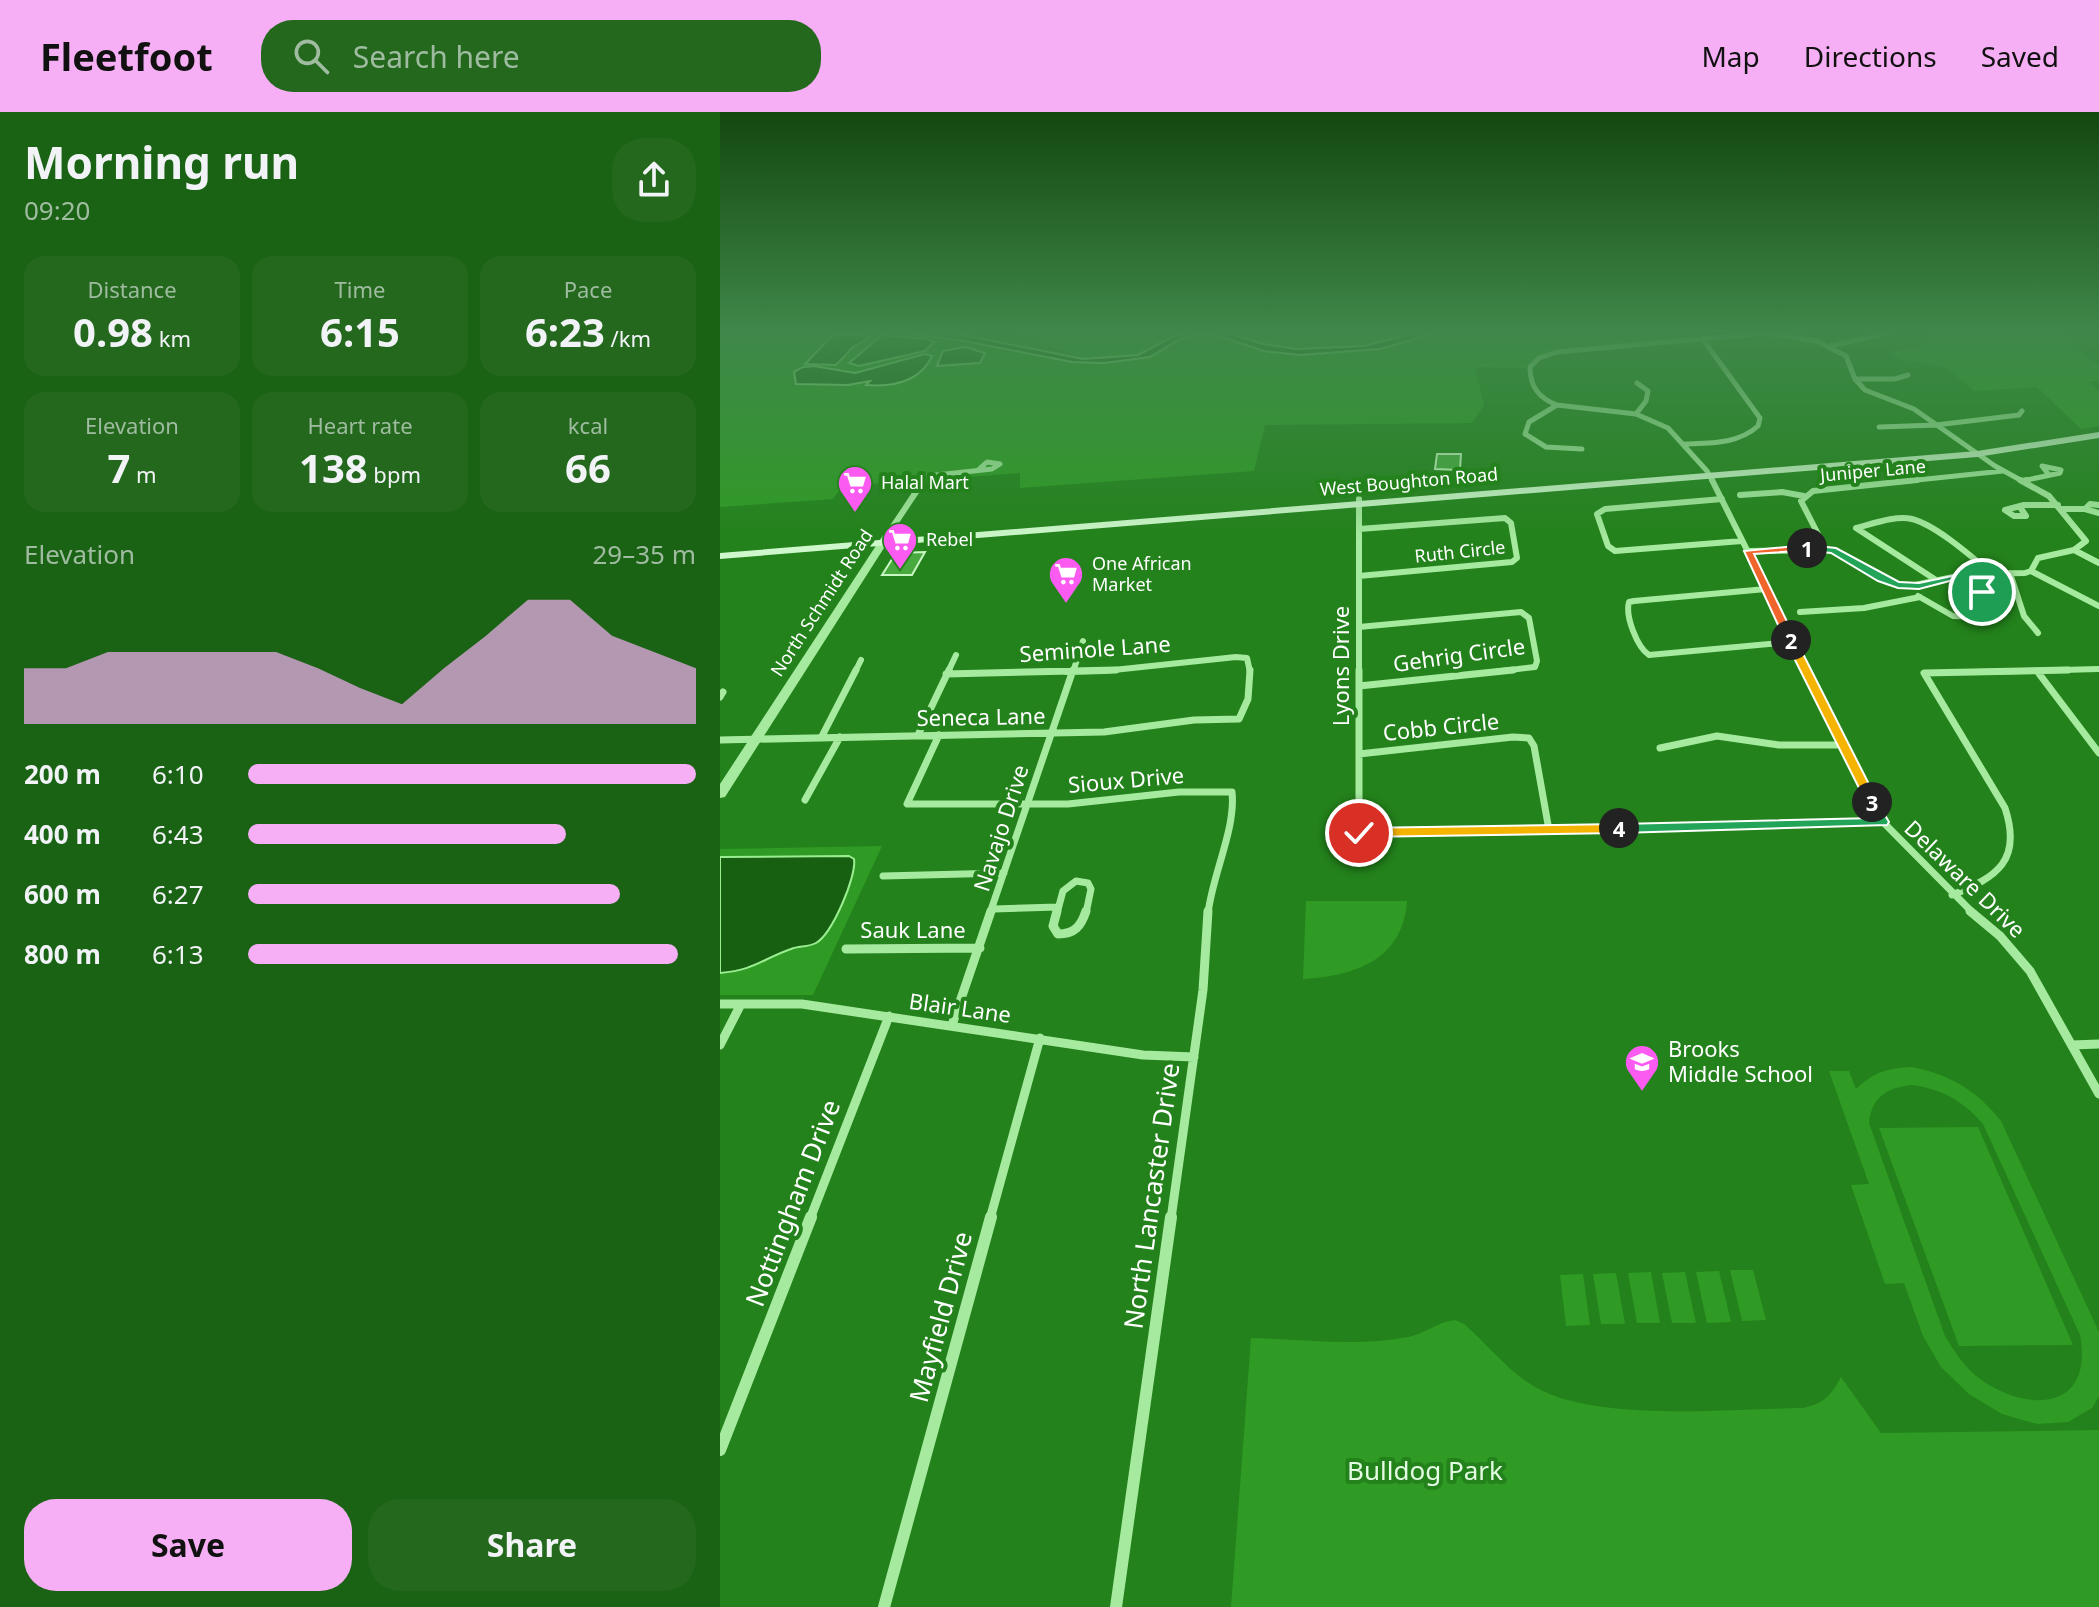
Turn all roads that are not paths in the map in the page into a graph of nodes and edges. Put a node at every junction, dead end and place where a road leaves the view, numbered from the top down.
1 (1546, 402) edge
2 (1645, 402) edge
3 (1749, 402) edge
4 (1895, 402) edge
5 (1557, 405) junction
6 (2022, 411) dead end
7 (1636, 414) junction
8 (1936, 425) junction
9 (1879, 427) dead end
10 (2099, 433) edge
11 (1685, 444) junction
12 (1582, 449) dead end
13 (1974, 451) junction
14 (978, 470) dead end
15 (2004, 471) junction
16 (1709, 474) junction
17 (2049, 475) dead end
18 (2022, 481) junction
19 (1740, 495) dead end
20 (1804, 496) junction
21 (1722, 499) junction
22 (1359, 502) junction
23 (2099, 505) edge
24 (2020, 507) dead end
25 (2060, 507) junction
26 (2085, 509) junction
27 (2099, 513) edge
28 (1359, 529) junction
29 (884, 540) junction
30 (1742, 541) junction
31 (1819, 548) junction
32 (2074, 550) junction
33 (1748, 551) junction
34 (720, 553) edge
35 (2099, 563) edge
36 (2031, 571) junction
37 (1991, 573) junction
38 (2010, 573) junction
39 (1968, 574) junction
40 (1359, 576) junction
41 (1936, 580) junction
42 (1910, 586) junction
43 (1766, 589) junction
44 (1982, 592) dead end
45 (1920, 597) junction
46 (2099, 606) edge
47 (1800, 612) dead end
48 (1985, 617) dead end
49 (1359, 627) junction
50 (2038, 633) dead end
51 (1083, 641) dead end
52 (1792, 642) junction
53 (956, 655) dead end
54 (861, 660) dead end
55 (2099, 669) edge
56 (2037, 671) junction
57 (1071, 672) junction
58 (946, 674) junction
59 (1359, 686) junction
60 (1242, 718) joint
61 (1050, 734) junction
62 (918, 735) junction
63 (939, 735) junction
64 (840, 737) junction
65 (821, 738) junction
66 (755, 739) junction
67 (720, 740) edge
68 (1844, 745) junction
69 (1660, 748) dead end
70 (2099, 753) edge
71 (1359, 754) junction
72 (1232, 792) joint
73 (720, 794) edge
74 (805, 800) dead end
75 (1028, 805) junction
76 (1883, 822) junction
77 (1549, 830) junction
78 (1004, 873) junction
79 (883, 876) dead end
80 (1952, 895) junction
81 (1057, 907) junction
82 (993, 909) junction
83 (980, 948) junction
84 (846, 949) dead end
85 (720, 1004) edge
86 (741, 1004) junction
87 (889, 1016) junction
88 (952, 1025) junction
89 (1040, 1038) junction
90 (2099, 1044) edge
91 (720, 1045) edge
92 (2072, 1045) junction
93 (1194, 1057) junction
94 (2099, 1094) edge
95 (720, 1450) edge
96 (884, 1607) edge
97 (1116, 1607) edge

1 - 5 street
2 - 7 street
3 - 11 street
4 - 8 street
5 - 7 street, Delaware Drive
5 - 12 street
6 - 8 street
7 - 11 street, Delaware Drive
8 - 9 street
8 - 13 street
10 - 13 main road, West Boughton Road
11 - 16 street, Delaware Drive
13 - 15 street
13 - 16 main road, West Boughton Road
14 - 29 street, North Schmidt Road
15 - 18 street
15 - 20 street, Juniper Lane
16 - 21 street, Delaware Drive
16 - 22 main road, West Boughton Road
17 - 18 street
18 - 25 street
19 - 20 street
20 - 31 street, Juniper Lane
21 - 30 street, Delaware Drive
21 - 30 street
22 - 28 street, Lyons Drive
22 - 29 main road, West Boughton Road
23 - 26 street
24 - 25 street
25 - 26 street
25 - 32 street
26 - 27 street
28 - 40 street, Lyons Drive
28 - 40 street, Ruth Circle
29 - 34 main road, West Boughton Road
29 - 66 street, North Schmidt Road
30 - 33 street, Delaware Drive
31 - 33 street
31 - 42 street
32 - 35 street
32 - 36 street
33 - 43 street, Delaware Drive
36 - 38 street
36 - 46 street
37 - 38 street
37 - 39 street
37 - 41 street
38 - 50 street
39 - 41 street
39 - 44 street
40 - 49 street, Lyons Drive
41 - 42 street
42 - 45 street
43 - 52 street, Delaware Drive
43 - 52 street
45 - 47 street
45 - 48 street
49 - 59 street, Lyons Drive
49 - 59 street, Gehrig Circle
51 - 57 street, Navajo Drive
52 - 68 street, Delaware Drive
53 - 58 street
54 - 65 street
55 - 56 street
56 - 70 street
56 - 80 street
57 - 58 street, Seminole Lane
57 - 60 street, Seminole Lane
57 - 61 street, Navajo Drive
58 - 62 street
59 - 71 street, Lyons Drive
60 - 61 street, Seneca Lane
61 - 63 street, Seneca Lane
61 - 75 street, Navajo Drive
62 - 63 street, Seneca Lane
62 - 64 street, Seneca Lane
63 - 75 street, Sioux Drive
64 - 65 street, Seneca Lane
64 - 74 street
65 - 66 street, Seneca Lane
66 - 67 street, Seneca Lane
66 - 73 street, North Schmidt Road
68 - 69 street
68 - 76 street, Delaware Drive
71 - 77 street, Cobb Circle
71 - 77 street, Lyons Drive
72 - 75 street, Sioux Drive
72 - 93 street, North Lancaster Drive
75 - 78 street, Navajo Drive
76 - 77 street
76 - 80 street, Delaware Drive
78 - 79 street
78 - 82 street, Navajo Drive
80 - 92 street, Delaware Drive
81 - 81 street
81 - 82 street
82 - 83 street, Navajo Drive
83 - 84 street, Sauk Lane
83 - 88 street, Navajo Drive
85 - 86 street, Blair Lane
86 - 87 street, Blair Lane
86 - 91 street
87 - 88 street, Blair Lane
87 - 95 street, Nottingham Drive
88 - 89 street, Blair Lane
89 - 93 street, Blair Lane
89 - 96 street, Mayfield Drive
90 - 92 street
92 - 94 street, Delaware Drive
93 - 97 street, North Lancaster Drive

